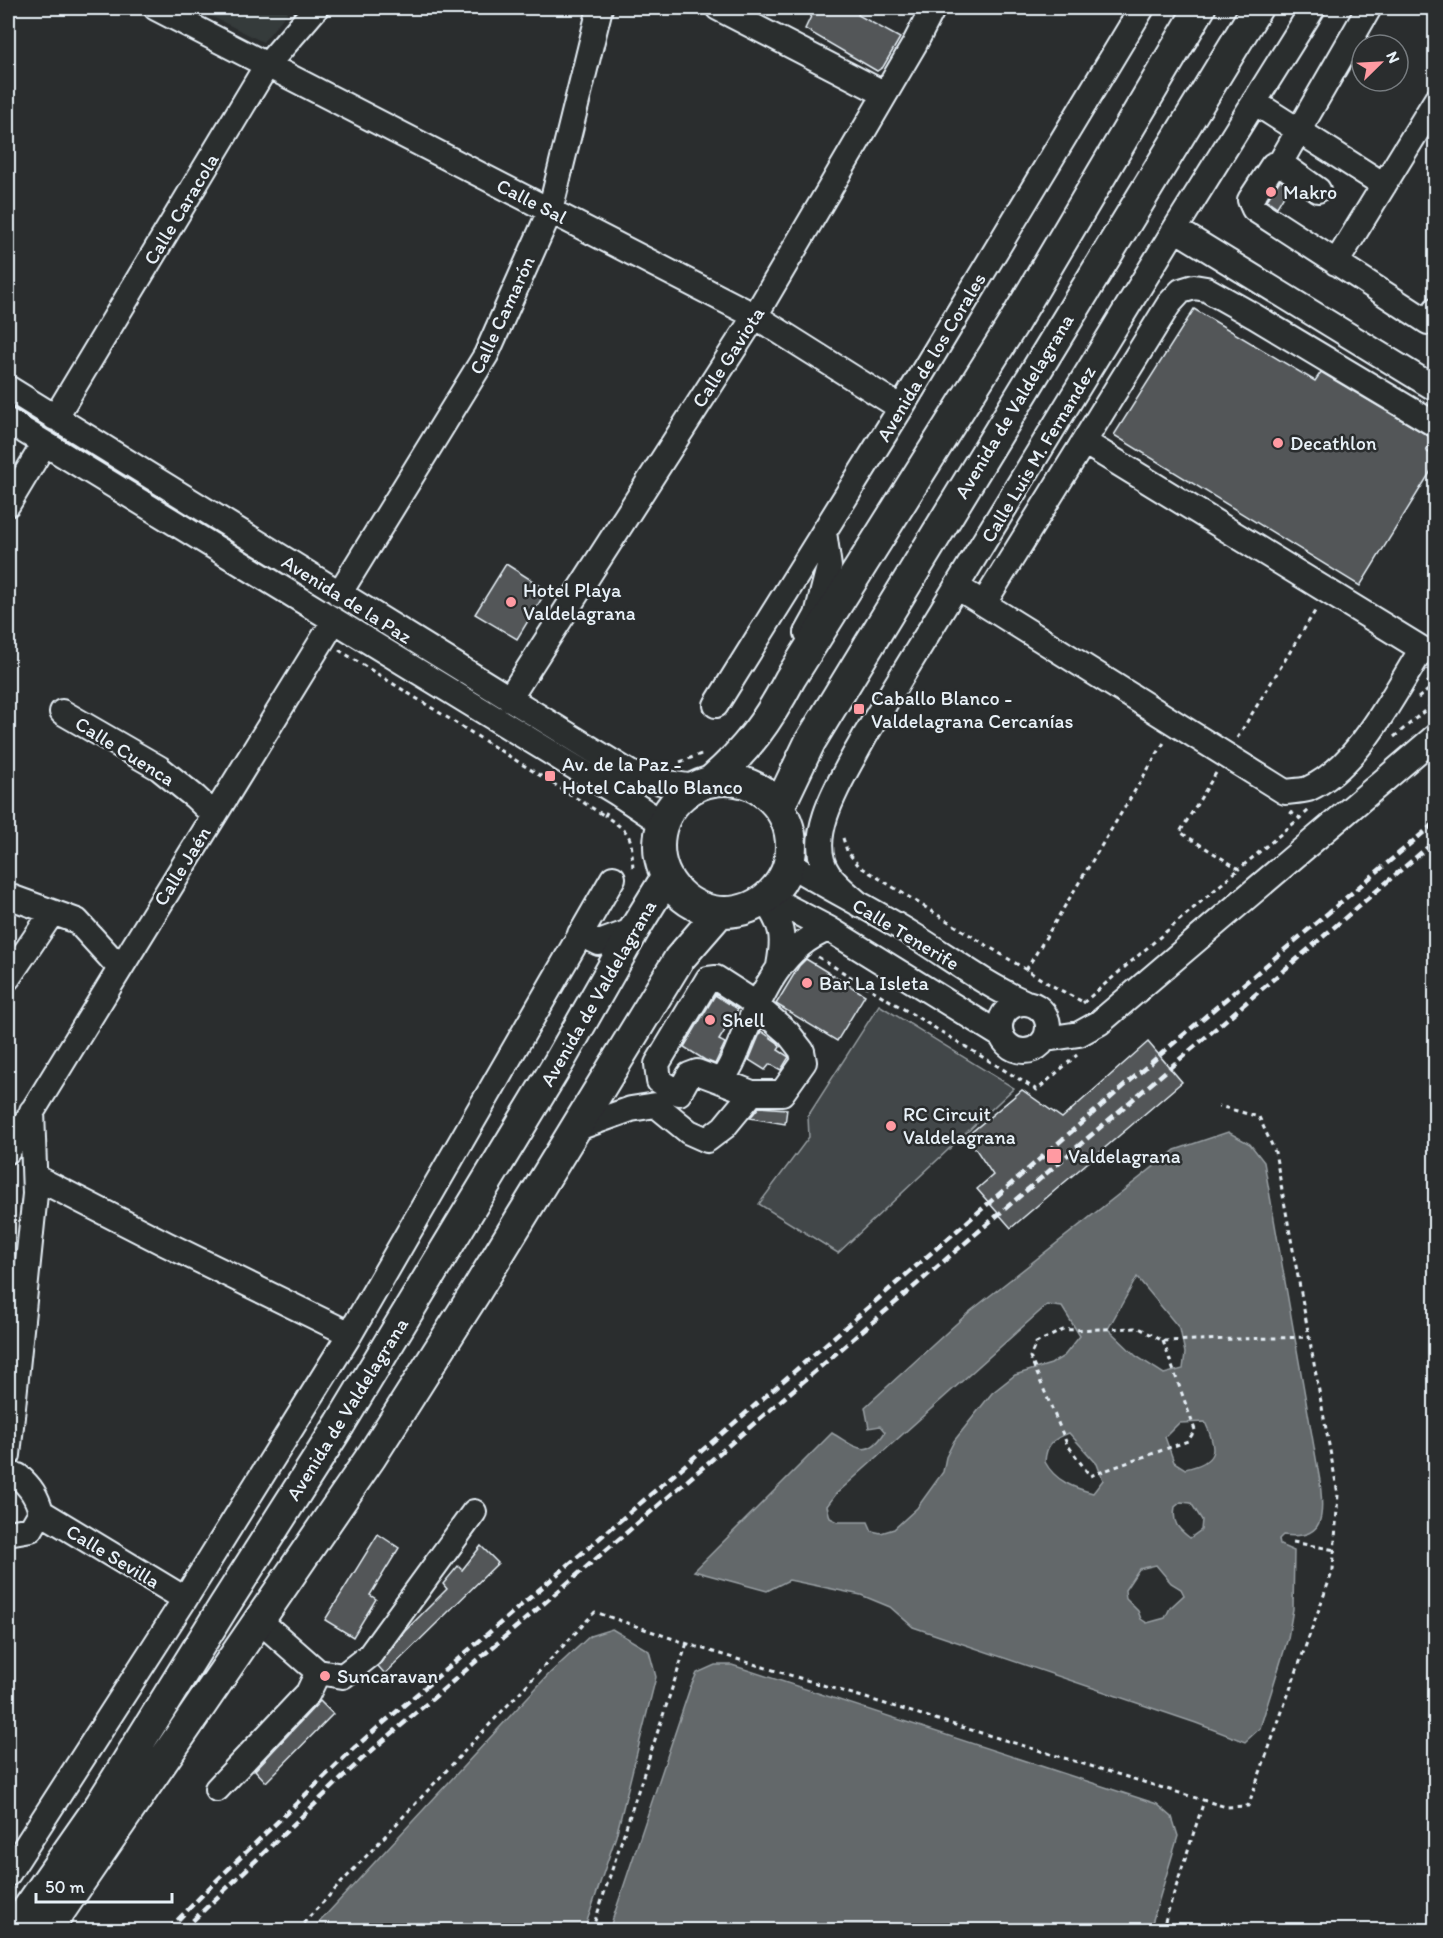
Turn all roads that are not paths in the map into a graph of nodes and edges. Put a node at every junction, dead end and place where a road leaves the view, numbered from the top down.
1 (156, 8) edge
2 (316, 8) edge
3 (598, 8) edge
4 (718, 8) edge
5 (933, 8) edge
6 (1142, 8) edge
7 (1200, 8) edge
8 (1257, 8) edge
9 (1313, 8) edge
10 (1369, 8) edge
11 (267, 65) junction
12 (885, 94) junction
13 (1436, 100) edge
14 (1254, 102) junction
15 (1299, 131) junction
16 (1280, 163) junction
17 (1384, 185) junction
18 (1318, 190) dead end
19 (550, 211) junction
20 (1175, 229) junction
21 (1336, 264) junction
22 (1272, 288) junction
23 (1436, 309) edge
24 (755, 316) junction
25 (1254, 316) junction
26 (8, 388) edge
27 (1436, 389) edge
28 (901, 408) junction
29 (55, 418) junction
30 (8, 421) edge
31 (1436, 425) edge
32 (1084, 442) junction
33 (44, 444) junction
34 (8, 504) edge
35 (824, 532) junction
36 (957, 587) junction
37 (339, 594) junction
38 (984, 603) junction
39 (334, 621) junction
40 (790, 679) junction
41 (509, 699) junction
42 (716, 705) dead end
43 (62, 712) dead end
44 (1436, 736) edge
45 (703, 784) junction
46 (779, 807) junction
47 (214, 815) junction
48 (662, 823) junction
49 (789, 864) junction
50 (613, 878) dead end
51 (666, 878) junction
52 (8, 896) edge
53 (767, 898) junction
54 (860, 905) junction
55 (52, 913) junction
56 (719, 913) junction
57 (829, 929) junction
58 (634, 930) junction
59 (580, 934) junction
60 (779, 966) junction
61 (119, 968) junction
62 (8, 978) edge
63 (1024, 1002) junction
64 (756, 1007) junction
65 (1002, 1036) junction
66 (1046, 1039) junction
67 (659, 1081) junction
68 (721, 1081) junction
69 (752, 1093) junction
70 (631, 1109) junction
71 (32, 1111) junction
72 (575, 1129) junction
73 (8, 1151) edge
74 (35, 1185) junction
75 (18, 1243) edge
76 (350, 1334) junction
77 (8, 1455) edge
78 (8, 1477) edge
79 (41, 1512) junction
80 (474, 1512) dead end
81 (8, 1533) edge
82 (185, 1599) junction
83 (260, 1621) junction
84 (318, 1672) junction
85 (217, 1789) dead end
86 (8, 1874) edge
87 (13, 1930) edge
88 (47, 1930) edge

1 - 11 street, Calle Sal
2 - 11 street, Calle Caracola
3 - 19 street, Calle Camarón
4 - 12 street
5 - 12 street, Calle Gaviota
6 - 28 street, Avenida de los Corales
7 - 40 main road
8 - 46 main road, Avenida de Valdelagrana
9 - 14 street, Calle Luis M. Fernandez
10 - 15 street
11 - 19 street, Calle Sal
11 - 29 street, Calle Caracola
12 - 24 street, Calle Gaviota
13 - 17 street
14 - 15 street
14 - 20 street, Calle Luis M. Fernandez
15 - 16 street
15 - 17 street
16 - 18 street
16 - 21 street
17 - 21 street
19 - 24 street, Calle Sal
19 - 37 street, Calle Camarón
20 - 22 street
20 - 36 street, Calle Luis M. Fernandez
21 - 23 street
22 - 25 street
22 - 27 street
24 - 28 street, Calle Sal
24 - 41 street, Calle Gaviota
25 - 31 street
25 - 32 street
26 - 29 street, Avenida de la Paz
28 - 35 street, Avenida de los Corales
29 - 37 street, Avenida de la Paz
30 - 33 street, Avenida de la Paz
32 - 38 street
32 - 38 street
33 - 34 street
33 - 39 street, Avenida de la Paz
35 - 40 street
35 - 42 street, Avenida de los Corales
36 - 38 street
36 - 54 street, Calle Luis M. Fernandez
37 - 41 street, Avenida de la Paz
39 - 47 street, Calle Jaén
39 - 48 street, Avenida de la Paz
40 - 45 main road
41 - 45 street, Avenida de la Paz
43 - 47 street, Calle Cuenca
44 - 66 street
45 - 46 main road
45 - 48 main road
46 - 49 main road
47 - 61 street, Calle Jaén
48 - 51 main road
49 - 53 main road
49 - 54 street, Calle Tenerife
50 - 59 street
51 - 56 main road
51 - 58 main road, Avenida de Valdelagrana
52 - 55 street
53 - 56 main road
53 - 57 street, Calle Tenerife
53 - 60 street
54 - 63 street, Calle Tenerife
55 - 61 street
55 - 62 street
56 - 72 main road
57 - 60 street
57 - 65 street, Calle Tenerife
58 - 59 street
58 - 87 main road, Avenida de Valdelagrana
59 - 76 street
60 - 64 street
61 - 71 street, Calle Jaén
63 - 65 street
63 - 66 street
64 - 67 street
64 - 68 street
64 - 69 street
65 - 66 street
67 - 68 street
67 - 70 street
68 - 69 street
69 - 70 street
70 - 72 street
71 - 73 street, Calle Jaén
71 - 74 street
72 - 83 main road
74 - 75 street
74 - 76 street
75 - 77 street
76 - 82 street
78 - 79 street
79 - 81 street
79 - 82 street, Calle Sevilla
80 - 84 street
82 - 86 street
83 - 84 street
83 - 88 main road
84 - 85 street

